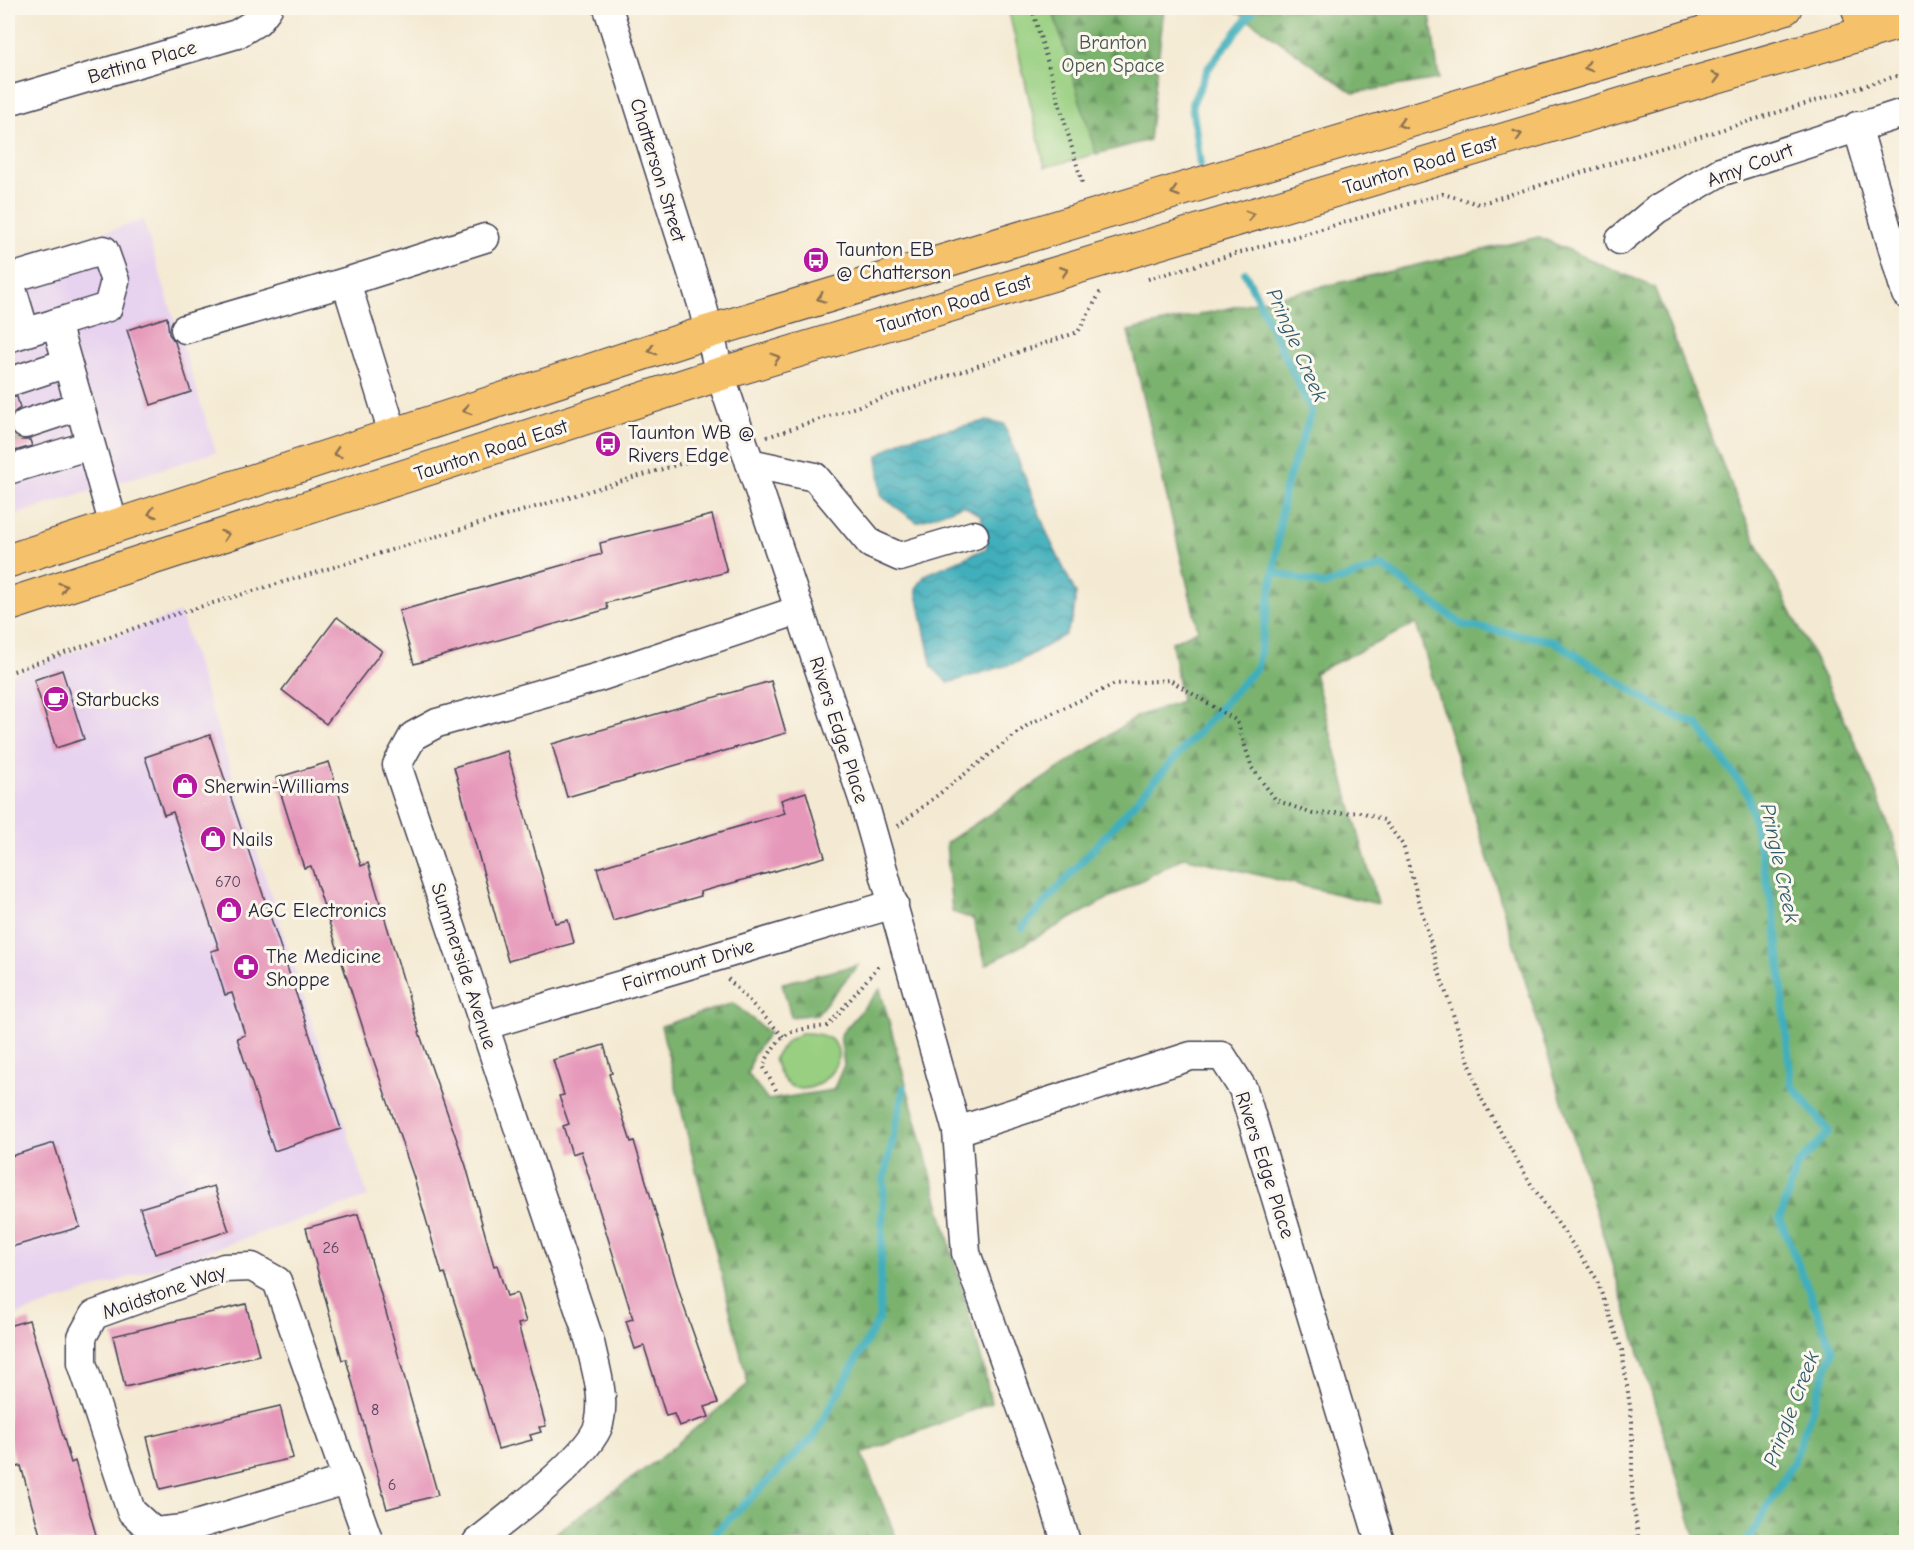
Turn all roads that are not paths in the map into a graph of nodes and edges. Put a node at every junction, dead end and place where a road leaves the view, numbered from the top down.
1 (268, 8) edge
2 (608, 8) edge
3 (1785, 8) edge
4 (1862, 21) edge
5 (1906, 21) edge
6 (1644, 51) junction
7 (1660, 93) junction
8 (8, 101) edge
9 (1906, 112) edge
10 (1857, 126) junction
11 (485, 238) dead end
12 (1620, 240) dead end
13 (8, 279) edge
14 (346, 282) junction
15 (1906, 294) edge
16 (56, 323) junction
17 (185, 328) dead end
18 (708, 332) junction
19 (16, 335) edge
20 (67, 363) junction
21 (720, 374) junction
22 (12, 381) dead end
23 (79, 406) junction
24 (25, 424) tunnel mouth
25 (393, 435) junction
26 (90, 445) junction
27 (747, 454) junction
28 (8, 470) edge
29 (114, 526) junction
30 (974, 535) dead end
31 (8, 561) edge
32 (8, 605) edge
33 (799, 610) junction
34 (894, 904) junction
35 (483, 1026) junction
36 (957, 1131) junction
37 (346, 1479) junction
38 (369, 1542) edge
39 (477, 1542) edge
40 (1066, 1542) edge
41 (1380, 1542) edge

1 - 8 street, Bettina Place
2 - 18 street, Chatterson Street
3 - 6 main road
4 - 5 main road, Taunton Road East
7 -> 4 main road, Taunton Road East
6 - 7 main road
6 -> 18 main road
21 -> 7 main road, Taunton Road East
9 - 10 street, Amy Court
10 - 12 street, Amy Court
10 - 15 street
11 - 14 street
13 - 16 street
13 - 19 street
14 - 17 street
14 - 25 street
16 - 19 street
16 - 20 street
18 - 21 street, Rivers Edge Place
18 -> 25 main road
20 - 22 street
20 - 23 street
21 - 27 street, Rivers Edge Place
32 -> 21 main road, Taunton Road East
23 - 24 street
23 - 26 street
25 -> 29 main road
26 - 28 street
26 - 29 street
27 - 30 street
27 - 33 street, Rivers Edge Place
29 - 31 main road
33 - 34 street, Rivers Edge Place
33 - 35 street, Summerside Avenue
34 - 35 street, Fairmount Drive
34 - 36 street, Rivers Edge Place
35 - 39 street, Summerside Avenue
36 - 40 street, Rivers Edge Place
36 - 41 street, Rivers Edge Place
37 - 37 street, Maidstone Way
37 - 38 street, Maidstone Way

